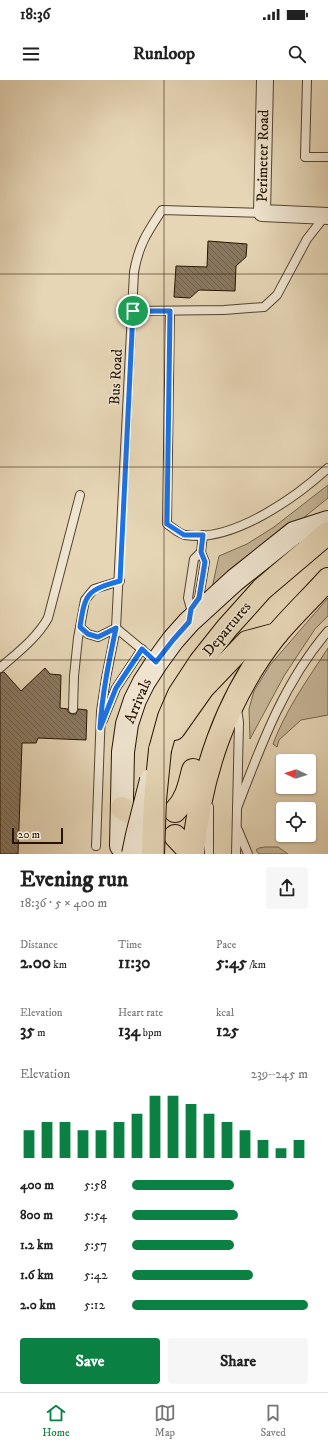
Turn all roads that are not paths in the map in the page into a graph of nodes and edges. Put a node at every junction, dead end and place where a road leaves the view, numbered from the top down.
1 (265, 80) edge
2 (307, 80) edge
3 (328, 157) edge
4 (262, 213) junction
5 (327, 216) edge
6 (133, 311) junction
7 (170, 311) junction
8 (328, 468) edge
9 (80, 495) dead end
10 (328, 522) edge
11 (328, 533) edge
12 (203, 535) junction
13 (328, 579) edge
14 (120, 581) junction
15 (190, 615) junction
16 (80, 627) junction
17 (116, 628) junction
18 (328, 630) edge
19 (277, 634) junction
20 (149, 656) junction
21 (0, 668) edge
22 (236, 697) junction
23 (73, 709) dead end
24 (100, 728) junction
25 (160, 750) junction
26 (206, 776) junction
27 (237, 808) junction
28 (175, 811) dead end
29 (236, 827) junction
30 (175, 836) dead end
31 (96, 846) dead end
32 (127, 850) edge
33 (153, 854) edge
34 (192, 854) edge
35 (209, 854) edge
36 (236, 854) edge
37 (248, 854) edge

1 - 4 street, Perimeter Road
2 - 3 lane
4 - 5 street, Perimeter Road
4 - 6 lane, Bus Road
5 - 7 lane
6 - 7 lane
6 - 14 lane, Bus Road
7 - 12 lane
8 - 12 lane
9 - 21 lane
10 - 15 main road, Arrivals
11 - 25 main road, Departures
12 - 15 lane
13 - 19 main road
14 - 16 lane
14 - 17 lane, Bus Road
15 - 20 main road, Arrivals
16 - 17 lane
16 - 23 lane
17 - 20 lane
17 - 24 lane, Bus Road
18 - 27 lane
19 - 22 main road
19 - 25 main road
20 - 24 lane
20 - 32 main road, Arrivals
22 - 26 main road
22 - 27 lane
22 - 28 main road
24 - 31 lane, Bus Road
25 - 32 main road, Departures, bridge
25 - 33 main road, Departures, bridge
26 - 34 main road
26 - 35 lane
27 - 29 lane
29 - 36 lane
29 - 37 lane
30 - 34 main road

